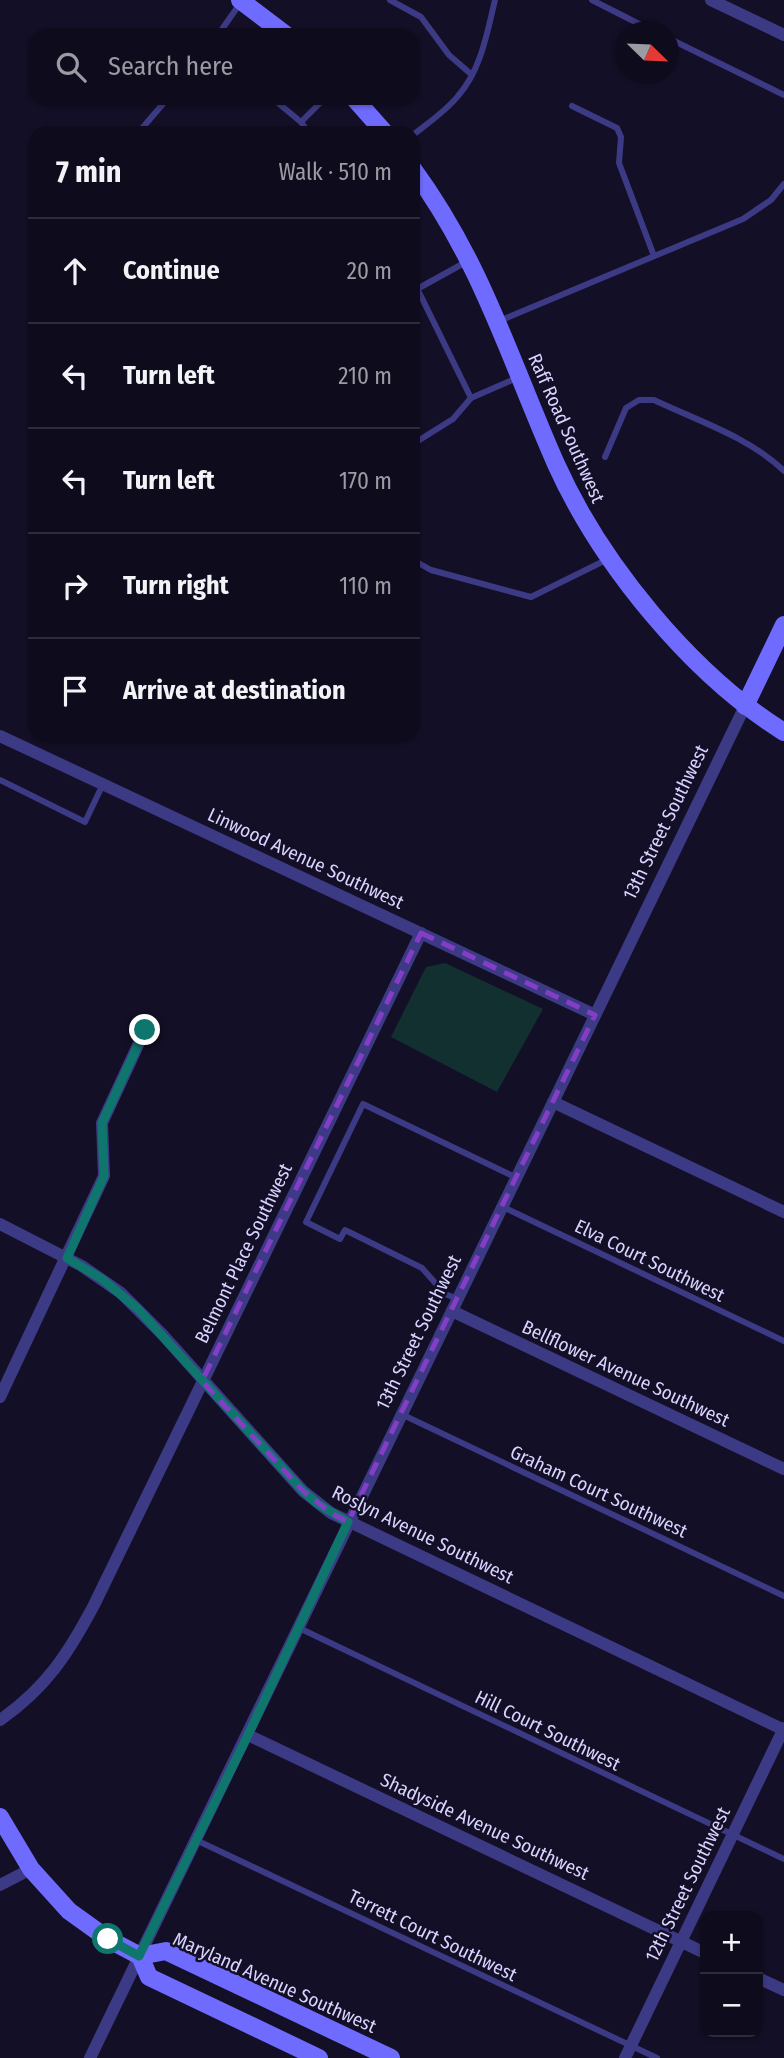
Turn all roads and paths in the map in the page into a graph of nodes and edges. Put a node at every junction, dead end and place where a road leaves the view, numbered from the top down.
1 (240, 0) edge
2 (390, 0) edge
3 (495, 0) edge
4 (592, 0) edge
5 (711, 0) edge
6 (633, 21) edge
7 (222, 28) edge
8 (277, 28) edge
9 (784, 35) edge
10 (679, 43) edge
11 (472, 75) junction
12 (784, 95) edge
13 (162, 105) edge
14 (280, 105) edge
15 (318, 105) edge
16 (360, 105) edge
17 (572, 106) dead end
18 (301, 122) junction
19 (144, 126) edge
20 (304, 126) edge
21 (379, 126) edge
22 (420, 129) edge
23 (420, 179) edge
24 (784, 184) edge
25 (654, 256) junction
26 (470, 260) junction
27 (420, 287) edge
28 (420, 290) edge
29 (499, 321) junction
30 (520, 376) junction
31 (471, 398) junction
32 (420, 440) edge
33 (605, 457) dead end
34 (784, 471) edge
35 (610, 558) junction
36 (420, 564) edge
37 (784, 625) edge
38 (745, 706) junction
39 (784, 732) edge
40 (0, 736) edge
41 (0, 780) edge
42 (103, 784) junction
43 (421, 933) junction
44 (595, 1015) junction
45 (145, 1030) dead end
46 (553, 1102) junction
47 (517, 1178) junction
48 (503, 1207) junction
49 (784, 1212) edge
50 (0, 1224) edge
51 (67, 1258) junction
52 (455, 1305) junction
53 (784, 1341) edge
54 (202, 1381) junction
55 (0, 1397) edge
56 (401, 1414) junction
57 (784, 1469) edge
58 (348, 1522) junction
59 (784, 1596) edge
60 (299, 1628) junction
61 (0, 1720) edge
62 (784, 1729) edge
63 (248, 1735) junction
64 (0, 1817) edge
65 (732, 1835) junction
66 (196, 1840) junction
67 (784, 1860) edge
68 (31, 1870) junction
69 (0, 1885) edge
70 (681, 1941) junction
71 (700, 1950) edge
72 (139, 1956) junction
73 (763, 1980) edge
74 (784, 1990) edge
75 (628, 2052) edge
76 (90, 2058) edge
77 (319, 2058) edge
78 (391, 2058) edge
79 (657, 2058) edge

1 - 7 lane
1 - 8 main road
2 - 11 lane
3 - 11 lane
4 - 6 lane
5 - 9 street
10 - 12 lane
11 - 22 lane
13 - 19 lane
14 - 18 lane
15 - 18 lane
16 - 21 main road
17 - 25 lane
18 - 20 lane
23 - 26 main road, Raff Road Southwest
24 - 25 lane
25 - 29 lane
26 - 27 lane
26 - 29 main road, Raff Road Southwest
28 - 31 lane
29 - 30 main road, Raff Road Southwest
30 - 31 lane
30 - 35 main road, Raff Road Southwest
31 - 32 lane
33 - 34 lane
35 - 36 lane
35 - 38 main road, Raff Road Southwest
37 - 38 main road, 13th Street Southwest
38 - 39 main road, Raff Road Southwest
38 - 44 street, 13th Street Southwest
40 - 42 street, Linwood Avenue Southwest
41 - 42 lane
42 - 43 street, Linwood Avenue Southwest
43 - 44 street, Linwood Avenue Southwest
43 - 54 street, Belmont Place Southwest
44 - 46 street, 13th Street Southwest
45 - 51 street
46 - 47 street, 13th Street Southwest
46 - 49 street
47 - 48 street, 13th Street Southwest
47 - 52 lane
48 - 52 street, 13th Street Southwest
48 - 53 lane, Elva Court Southwest
50 - 51 street, Roslyn Avenue Southwest
51 - 54 street, Roslyn Avenue Southwest
51 - 55 street
52 - 56 street, 13th Street Southwest
52 - 57 street, Bellflower Avenue Southwest
54 - 58 street, Roslyn Avenue Southwest
54 - 61 street, Belmont Place Southwest
56 - 58 street, 13th Street Southwest
56 - 59 lane, Graham Court Southwest
58 - 60 street, 13th Street Southwest
58 - 62 street, Roslyn Avenue Southwest
60 - 63 street, 13th Street Southwest
60 - 65 lane, Hill Court Southwest
62 - 65 street, 12th Street Southwest
63 - 66 street, 13th Street Southwest
63 - 70 street, Shadyside Avenue Southwest
64 - 68 main road
65 - 67 lane, Hill Court Southwest
65 - 70 street, 12th Street Southwest
66 - 72 street, 13th Street Southwest
66 - 75 lane, Terrett Court Southwest
68 - 69 street
68 - 72 main road
70 - 71 street, Shadyside Avenue Southwest
70 - 75 street, 12th Street Southwest
72 - 76 street, 13th Street Southwest
72 - 77 main road
72 - 78 main road, Maryland Avenue Southwest
73 - 74 street
75 - 79 lane, Terrett Court Southwest

